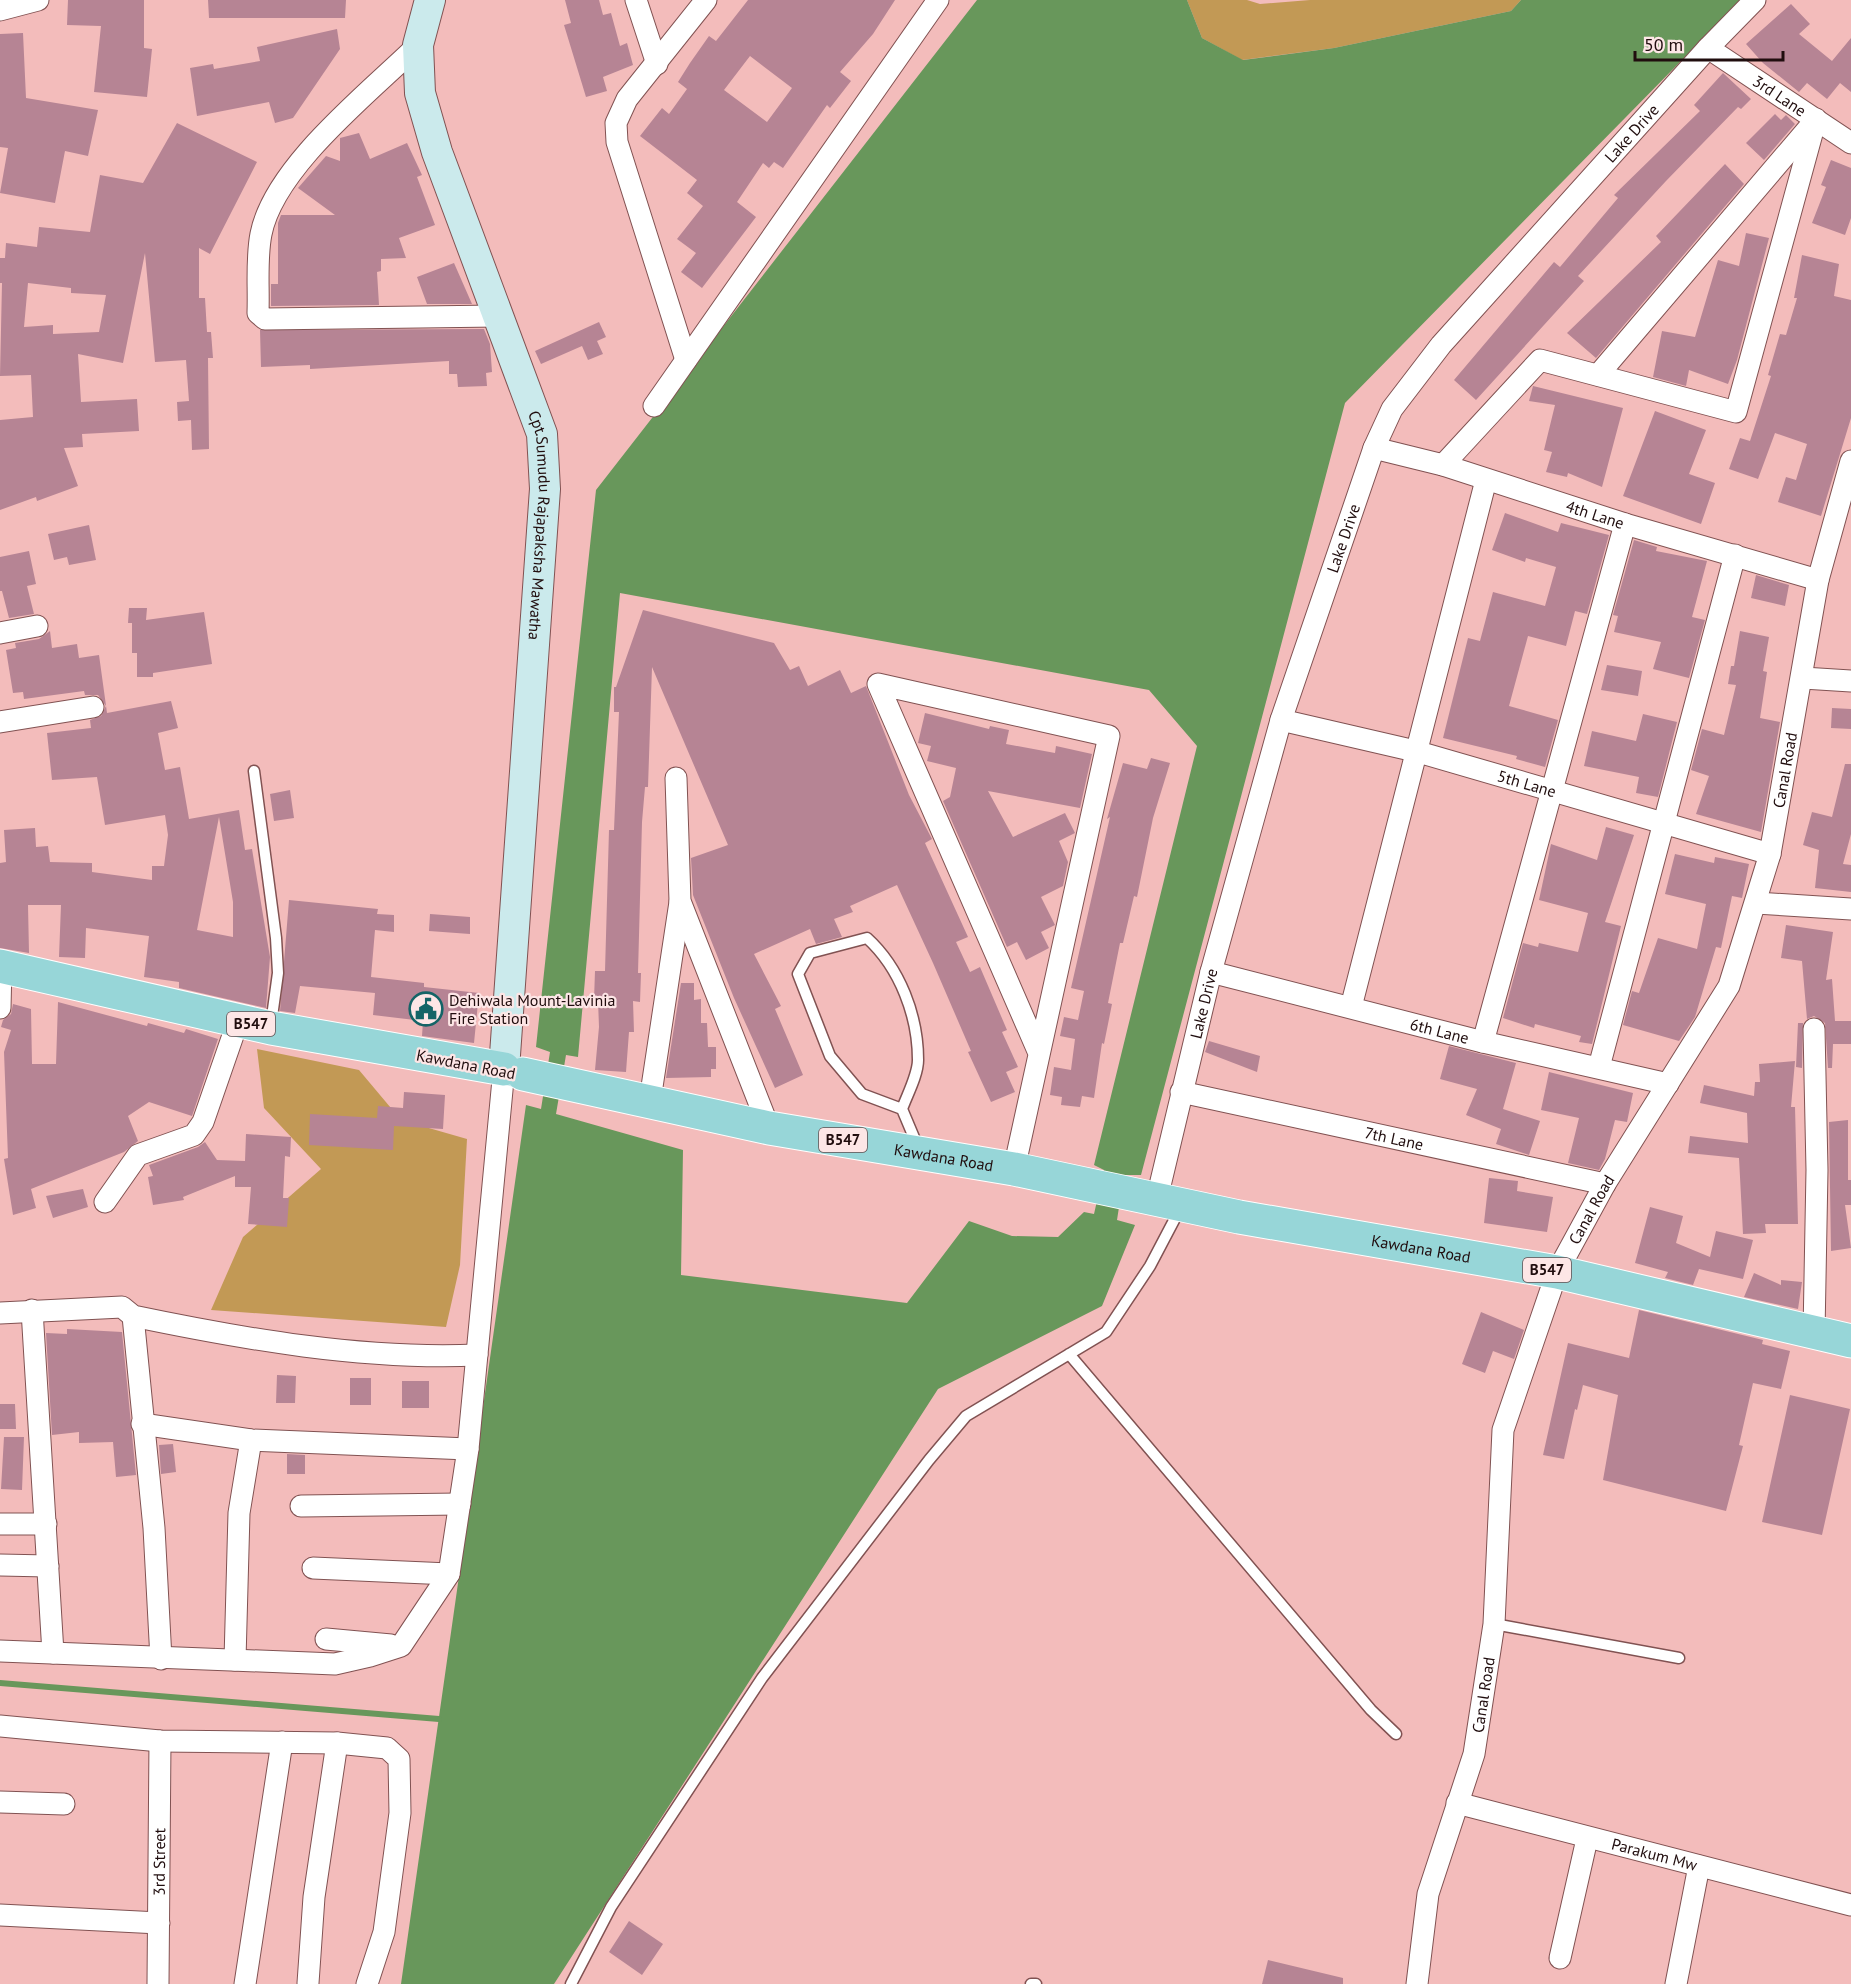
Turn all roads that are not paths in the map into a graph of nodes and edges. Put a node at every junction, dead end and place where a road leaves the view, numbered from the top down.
1 (38, 0) edge
2 (430, 0) edge
3 (636, 0) edge
4 (705, 0) edge
5 (938, 0) edge
6 (1755, 0) edge
7 (0, 10) edge
8 (418, 45) junction
9 (1708, 48) junction
10 (657, 64) junction
11 (1816, 119) junction
12 (1851, 143) edge
13 (498, 316) junction
14 (686, 360) junction
15 (1598, 375) junction
16 (654, 406) dead end
17 (1374, 448) junction
18 (1851, 461) edge
19 (1443, 465) junction
20 (1486, 480) junction
21 (1847, 482) edge
22 (1625, 524) junction
23 (1735, 555) junction
24 (1818, 580) junction
25 (37, 626) dead end
26 (0, 633) edge
27 (1803, 678) junction
28 (1851, 681) edge
29 (93, 707) dead end
30 (1281, 720) junction
31 (0, 722) edge
32 (1415, 751) junction
33 (254, 771) dead end
34 (676, 778) dead end
35 (1552, 793) junction
36 (1663, 823) junction
37 (1770, 854) junction
38 (680, 901) junction
39 (1756, 903) junction
40 (1851, 909) edge
41 (0, 966) edge
42 (1211, 972) junction
43 (1351, 1007) junction
44 (0, 1008) edge
45 (238, 1021) junction
46 (271, 1028) junction
47 (1814, 1029) dead end
48 (1483, 1042) junction
49 (1038, 1051) junction
50 (1599, 1067) junction
51 (513, 1072) junction
52 (1668, 1084) junction
53 (1181, 1092) junction
54 (650, 1100) junction
55 (902, 1109) junction
56 (770, 1128) junction
57 (920, 1153) junction
58 (1014, 1169) junction
59 (1605, 1184) junction
60 (1157, 1198) junction
61 (105, 1202) dead end
62 (1557, 1272) junction
63 (32, 1310) junction
64 (0, 1313) edge
65 (133, 1316) junction
66 (1814, 1333) junction
67 (1851, 1341) edge
68 (1069, 1354) junction
69 (477, 1355) junction
70 (142, 1424) junction
71 (251, 1440) junction
72 (468, 1449) junction
73 (460, 1504) junction
74 (301, 1506) dead end
75 (0, 1524) edge
76 (46, 1524) junction
77 (0, 1565) edge
78 (48, 1566) junction
79 (314, 1568) dead end
80 (449, 1574) junction
81 (1494, 1624) junction
82 (326, 1639) dead end
83 (401, 1646) junction
84 (0, 1651) edge
85 (53, 1653) junction
86 (1678, 1658) dead end
87 (161, 1659) junction
88 (235, 1660) junction
89 (0, 1726) edge
90 (1396, 1734) dead end
91 (160, 1741) junction
92 (282, 1742) junction
93 (337, 1743) junction
94 (0, 1802) edge
95 (1456, 1803) junction
96 (64, 1804) dead end
97 (1587, 1839) junction
98 (1699, 1866) junction
99 (1851, 1905) edge
100 (0, 1916) edge
101 (159, 1923) junction
102 (1560, 1958) dead end
103 (308, 1983) edge
104 (158, 1984) edge
105 (245, 1984) edge
106 (367, 1984) edge
107 (571, 1984) edge
108 (1031, 1984) edge
109 (1036, 1984) edge
110 (1417, 1984) edge
111 (1676, 1984) edge

1 - 7 street
2 - 8 main road, Cpt.Sumudu Rajapaksha Mawatha
3 - 10 street
4 - 10 street
5 - 14 street
6 - 9 street, Lake Drive
8 - 13 main road, Cpt.Sumudu Rajapaksha Mawatha
8 - 13 street
9 - 11 street, 3rd Lane
9 - 17 street, Lake Drive
10 - 14 street
11 - 12 street, 3rd Lane
11 - 15 street
11 - 15 street
13 - 51 main road, Cpt.Sumudu Rajapaksha Mawatha
14 - 16 street
15 - 19 street
17 - 19 street, 4th Lane
17 - 30 street, Lake Drive
18 - 21 street, Canal Road
19 - 20 street, 4th Lane
20 - 22 street, 4th Lane
20 - 32 street
21 - 24 street, Canal Road
22 - 23 street, 4th Lane
22 - 35 street
23 - 24 street, 4th Lane
23 - 36 street
24 - 27 street, Canal Road
25 - 26 street
27 - 28 street
27 - 37 street, Canal Road
29 - 31 street
30 - 32 street, 5th Lane
30 - 42 street, Lake Drive
32 - 35 street, 5th Lane
32 - 43 street
33 - 46 lane
34 - 38 street
35 - 36 street, 5th Lane
35 - 48 street
36 - 37 street, 5th Lane
36 - 50 street
37 - 39 street, Canal Road
38 - 54 street
38 - 56 street
39 - 40 street
39 - 52 street, Canal Road
41 - 44 street
41 - 45 main road, Kawdana Road / B547
42 - 43 street, 6th Lane
42 - 53 street, Lake Drive
43 - 48 street, 6th Lane
45 - 46 main road, Kawdana Road / B547
45 - 61 street
46 - 51 main road, Kawdana Road / B547
47 - 66 street
48 - 50 street, 6th Lane
49 - 49 street
49 - 58 street
50 - 52 street, 6th Lane
51 - 54 main road, Kawdana Road / B547
51 - 69 street
52 - 59 street, Canal Road
53 - 59 street, 7th Lane
53 - 60 street, Lake Drive
54 - 56 main road, Kawdana Road / B547
55 - 55 lane
55 - 57 lane
56 - 57 main road, Kawdana Road / B547
57 - 58 main road, Kawdana Road / B547
58 - 60 main road, Kawdana Road / B547
59 - 62 street, Canal Road
60 - 62 main road, Kawdana Road / B547
60 - 68 lane
62 - 66 main road, Kawdana Road / B547
62 - 81 street, Canal Road
63 - 64 street
63 - 65 street
63 - 76 street
65 - 69 street
65 - 70 street
66 - 67 main road, Kawdana Road / B547
68 - 90 lane
68 - 107 lane
69 - 72 street
70 - 71 street
70 - 87 street
71 - 72 street
71 - 88 street
72 - 73 street
73 - 74 street
73 - 80 street
75 - 76 street
76 - 78 street
77 - 78 street
78 - 85 street
79 - 80 street
80 - 83 street
81 - 86 lane
81 - 95 street, Canal Road
82 - 83 street
83 - 88 street
84 - 85 street
85 - 87 street
87 - 88 street
89 - 91 street
91 - 92 street
91 - 101 street, 3rd Street
92 - 93 street
92 - 105 street
93 - 103 street
93 - 106 street
94 - 96 street
95 - 97 street, Parakum Mw
95 - 110 street, Canal Road
97 - 98 street, Parakum Mw
97 - 102 street
98 - 99 street, Parakum Mw
98 - 111 street
100 - 101 street
101 - 104 street, 3rd Street
108 - 109 lane

